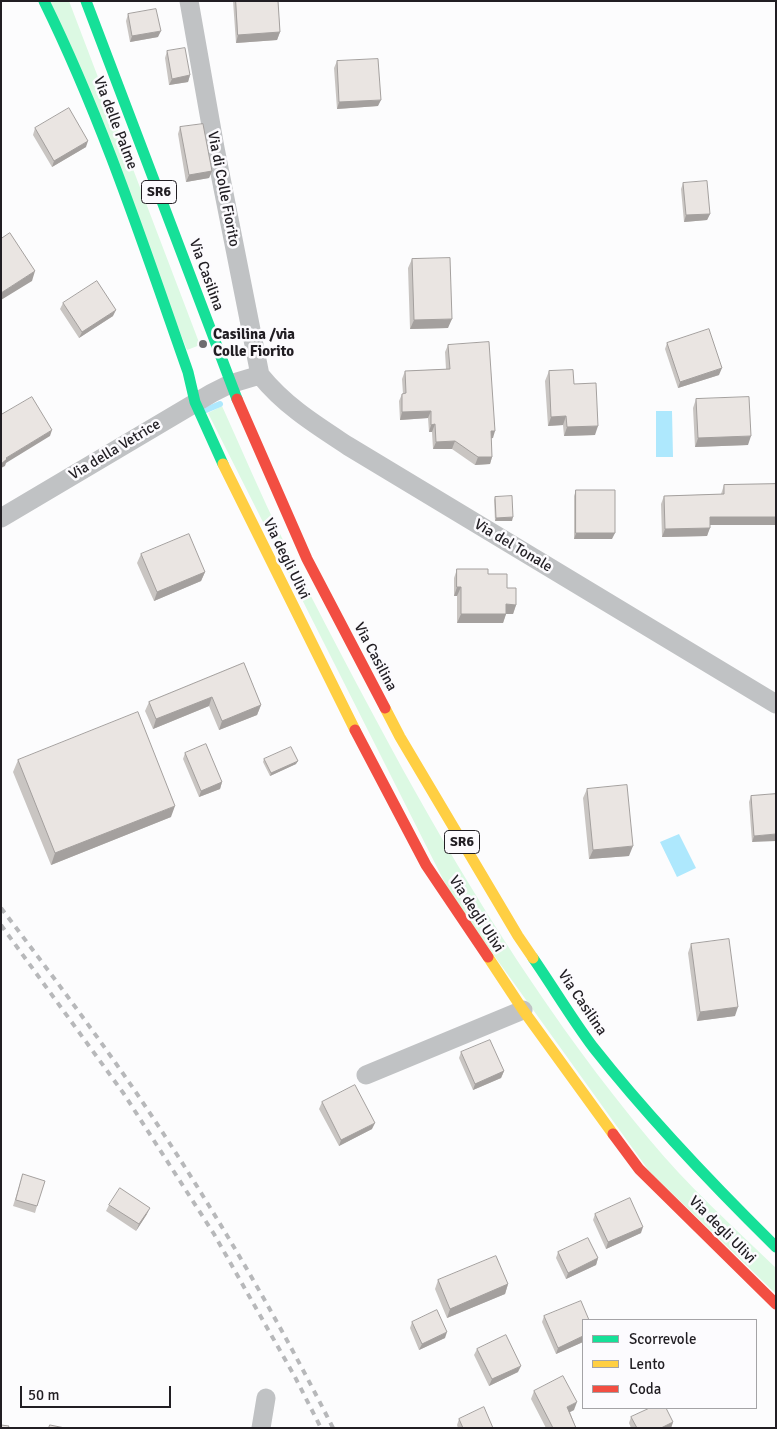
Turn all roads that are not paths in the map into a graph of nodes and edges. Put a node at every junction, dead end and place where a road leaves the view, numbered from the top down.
1 (44, 1) edge
2 (86, 1) edge
3 (189, 1) edge
4 (260, 375) junction
5 (230, 384) junction
6 (195, 402) junction
7 (1, 518) edge
8 (776, 704) edge
9 (523, 1010) junction
10 (366, 1075) dead end
11 (776, 1247) edge
12 (776, 1304) edge
13 (266, 1398) dead end
14 (261, 1428) edge

1 - 6 street, Via delle Palme
2 - 5 street, Via Casilina / SR6
3 - 4 street, Via di Colle Fiorito
4 - 5 street, Via della Vetrice
4 - 8 street, Via del Tonale
5 - 6 street, Via della Vetrice
5 - 11 street, Via Casilina / SR6
6 - 7 street, Via della Vetrice
6 - 9 street, Via degli Ulivi
9 - 10 street
9 - 12 street, Via degli Ulivi
13 - 14 street

